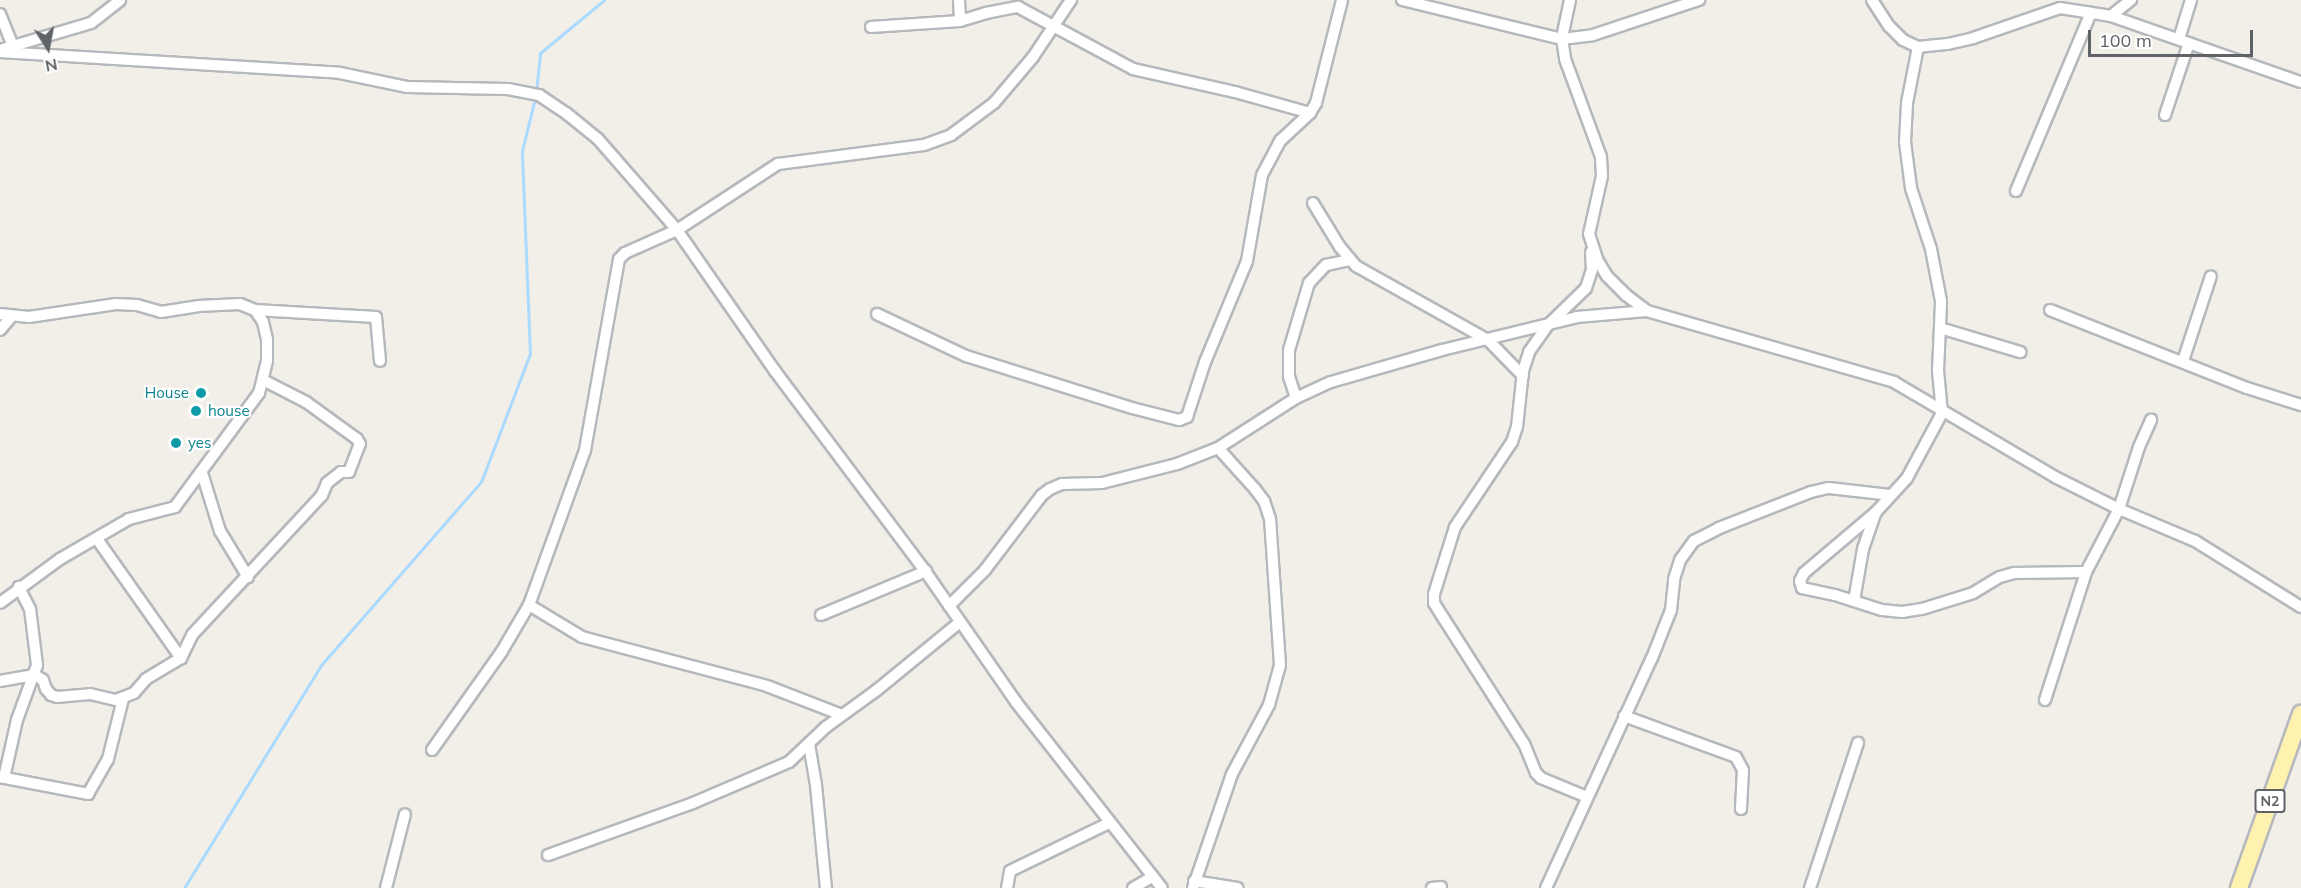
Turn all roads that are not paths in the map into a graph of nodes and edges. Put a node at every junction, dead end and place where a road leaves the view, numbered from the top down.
1 (120, 0) edge
2 (959, 0) edge
3 (1071, 0) edge
4 (1342, 0) edge
5 (1402, 0) edge
6 (1570, 0) edge
7 (1699, 0) edge
8 (1872, 0) edge
9 (2131, 0) edge
10 (2192, 0) edge
11 (2091, 13) junction
12 (0, 14) edge
13 (2111, 16) junction
14 (960, 21) junction
15 (871, 27) dead end
16 (1052, 27) junction
17 (1562, 39) junction
18 (2184, 41) junction
19 (13, 46) junction
20 (1918, 47) junction
21 (0, 51) edge
22 (2301, 82) edge
23 (1310, 113) junction
24 (2165, 115) dead end
25 (2016, 191) dead end
26 (1313, 203) dead end
27 (677, 230) junction
28 (1589, 234) junction
29 (1350, 260) junction
30 (2211, 276) dead end
31 (255, 310) junction
32 (2050, 310) dead end
33 (1647, 311) junction
34 (877, 314) dead end
35 (5, 315) edge
36 (1548, 325) junction
37 (1940, 328) junction
38 (0, 330) edge
39 (1488, 340) junction
40 (2020, 352) dead end
41 (380, 361) dead end
42 (2183, 361) junction
43 (1523, 376) junction
44 (262, 380) junction
45 (1296, 398) junction
46 (2301, 405) edge
47 (1942, 413) junction
48 (2151, 420) dead end
49 (1218, 448) junction
50 (202, 473) junction
51 (1890, 495) junction
52 (2119, 509) junction
53 (1876, 512) junction
54 (97, 539) junction
55 (926, 571) junction
56 (2086, 572) junction
57 (248, 577) junction
58 (19, 587) junction
59 (1854, 601) junction
60 (0, 603) edge
61 (529, 605) junction
62 (949, 606) junction
63 (2301, 607) edge
64 (821, 615) dead end
65 (959, 623) junction
66 (181, 658) junction
67 (35, 675) junction
68 (0, 681) edge
69 (123, 699) junction
70 (2044, 700) dead end
71 (842, 714) junction
72 (2301, 714) edge
73 (1624, 716) junction
74 (2298, 733) edge
75 (1858, 743) dead end
76 (809, 744) junction
77 (432, 750) dead end
78 (2, 777) edge
79 (1587, 797) junction
80 (1741, 809) dead end
81 (405, 814) dead end
82 (1109, 823) junction
83 (548, 855) dead end
84 (1152, 877) junction
85 (1194, 885) edge
86 (386, 888) edge
87 (826, 888) edge
88 (1007, 888) edge
89 (1133, 888) edge
90 (1162, 888) edge
91 (1237, 888) edge
92 (1432, 888) edge
93 (1441, 888) edge
94 (1546, 888) edge
95 (1810, 888) edge
96 (2239, 888) edge

1 - 19 street
2 - 14 street
3 - 16 street
4 - 23 street
5 - 17 street
6 - 17 street
7 - 17 street
8 - 20 street
9 - 13 street
10 - 18 street
11 - 13 street
11 - 20 street
11 - 25 street
12 - 19 street
13 - 18 street
14 - 15 street
14 - 16 street
16 - 23 street
16 - 27 street
17 - 28 street
18 - 22 street
18 - 24 street
19 - 21 street
20 - 37 street
21 - 27 street
23 - 34 street
26 - 29 street
27 - 55 street
27 - 61 street
28 - 33 street
28 - 36 street
29 - 39 street
29 - 45 street
30 - 42 street
31 - 35 street
31 - 41 street
31 - 44 street
32 - 42 street
33 - 36 street
33 - 47 street
35 - 38 street
36 - 39 street
36 - 43 street
37 - 40 street
37 - 47 street
39 - 43 street
39 - 45 street
42 - 46 street
43 - 79 street
44 - 50 street
44 - 57 street
45 - 49 street
47 - 51 street
47 - 52 street
48 - 52 street
49 - 62 street
49 - 85 street
50 - 54 street
50 - 57 street
51 - 53 street
51 - 73 street
52 - 56 street
52 - 63 street
53 - 59 street
53 - 59 street
54 - 58 street
54 - 66 street
55 - 62 street
55 - 64 street
56 - 59 street
56 - 70 street
57 - 66 street
58 - 60 street
58 - 67 street
61 - 71 street
61 - 77 street
62 - 65 street
65 - 71 street
65 - 82 street
66 - 69 street
67 - 68 street
67 - 69 street
67 - 78 street
69 - 78 street
71 - 76 street
72 - 74 main road, N2
73 - 79 street
73 - 80 street
74 - 96 main road, N2
75 - 95 street
76 - 83 street
76 - 87 street
79 - 94 street
81 - 86 street
82 - 84 street
82 - 88 street
84 - 89 street
84 - 90 street
85 - 91 street
92 - 93 street

